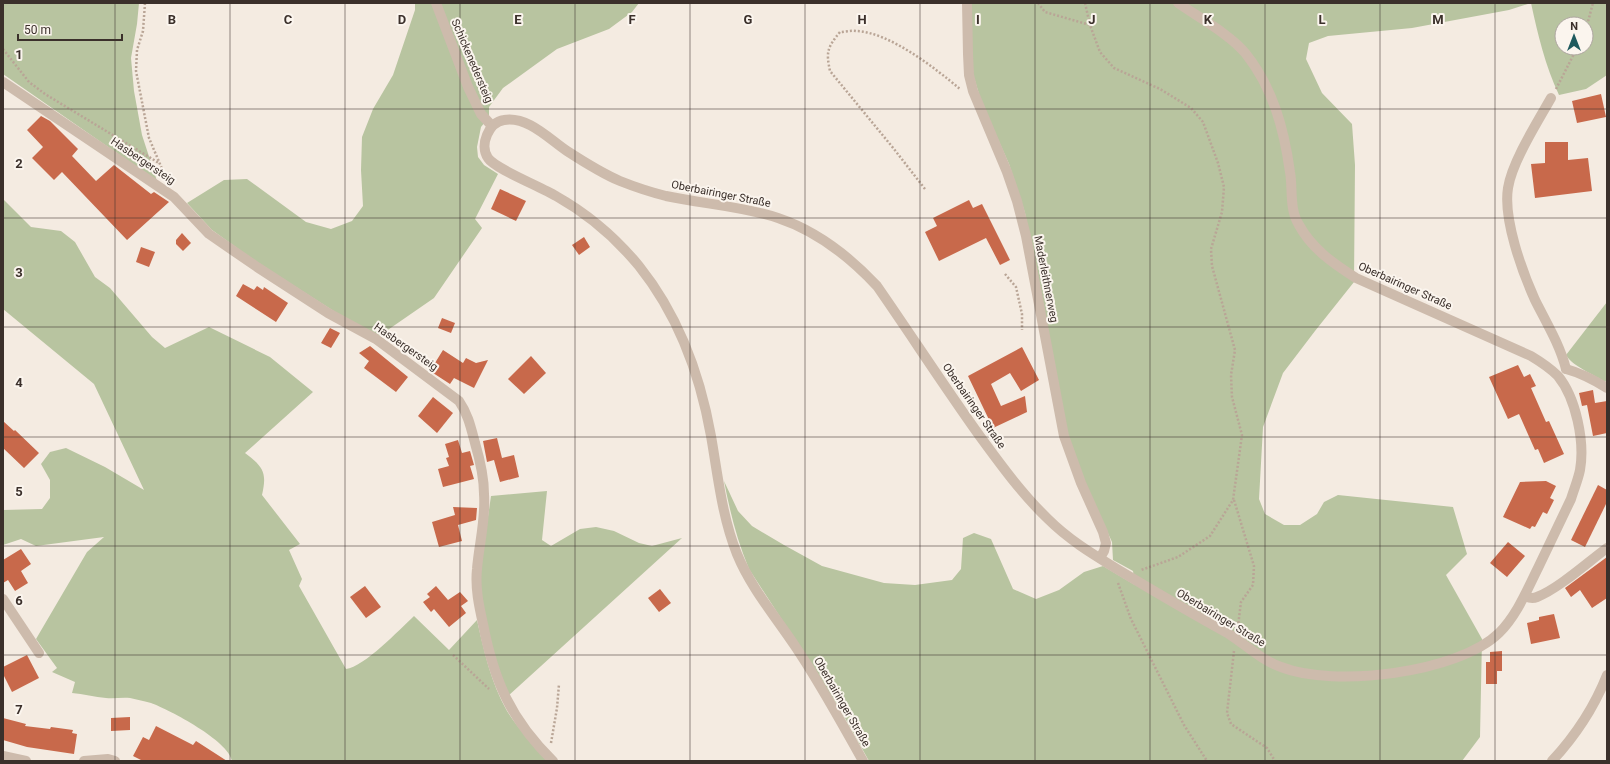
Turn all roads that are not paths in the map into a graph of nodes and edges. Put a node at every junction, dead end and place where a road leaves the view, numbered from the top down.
1 (436, 3) edge
2 (967, 3) edge
3 (1178, 3) edge
4 (3, 82) edge
5 (1551, 98) road end
6 (492, 126) junction
7 (1566, 369) junction
8 (1558, 377) junction
9 (1607, 388) edge
10 (1607, 548) edge
11 (1100, 558) junction
12 (1525, 596) junction
13 (3, 599) edge
14 (39, 653) dead end
15 (1607, 675) edge
16 (3, 756) edge
17 (550, 758) edge
18 (26, 761) edge
19 (84, 761) edge
20 (115, 761) edge
21 (862, 761) edge
22 (1552, 761) edge

1 - 6 street, Schickenedersteig
2 - 11 street, Maderleithnerweg
3 - 8 street, Oberbairinger Straße
4 - 17 street, Hasbergersteig
5 - 7 street
6 - 11 street, Oberbairinger Straße
6 - 21 street, Oberbairinger Straße
7 - 8 street
7 - 9 street
8 - 12 street, Oberbairinger Straße
10 - 12 street
11 - 12 street, Oberbairinger Straße
13 - 14 street
15 - 22 street
16 - 18 street
19 - 20 street

